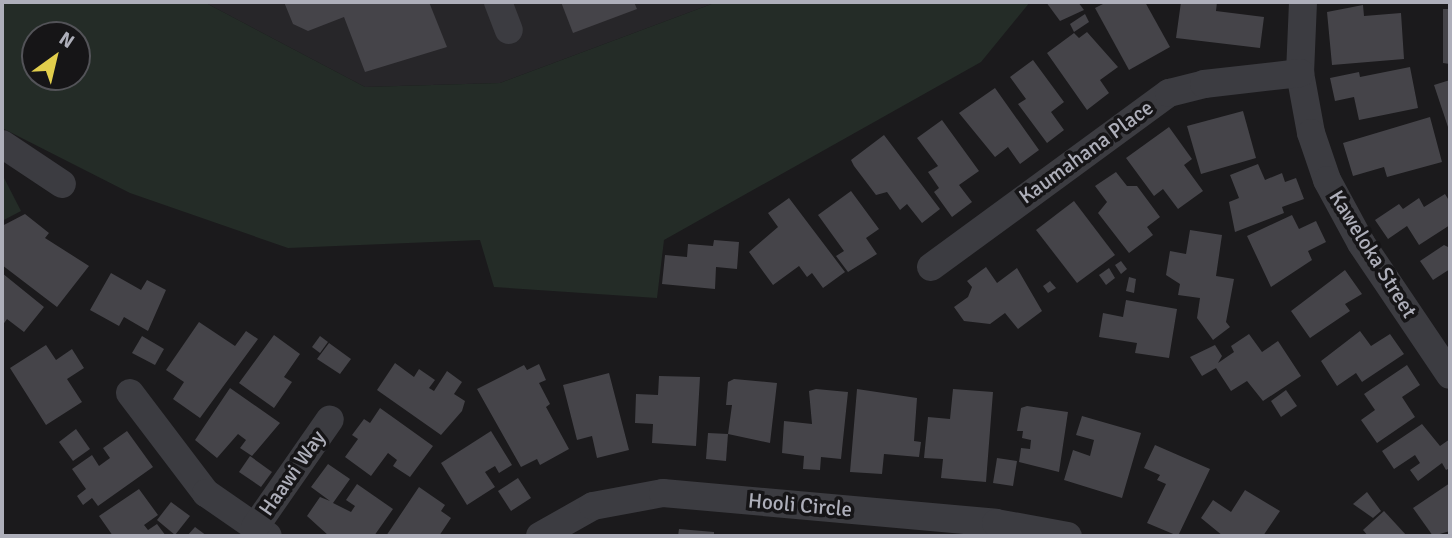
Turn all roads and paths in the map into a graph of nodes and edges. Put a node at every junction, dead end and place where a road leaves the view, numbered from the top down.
1 (498, 2) edge
2 (1303, 2) edge
3 (509, 30) dead end
4 (1300, 73) junction
5 (2, 144) edge
6 (62, 184) dead end
7 (931, 267) dead end
8 (1450, 375) edge
9 (130, 393) dead end
10 (330, 419) dead end
11 (995, 530) edge
12 (261, 532) edge
13 (540, 536) edge
14 (1068, 536) edge

1 - 3 street
2 - 4 street, Kaweloka Street
4 - 7 street, Kaumahana Place
4 - 8 street, Kaweloka Street
5 - 6 street
9 - 12 street
10 - 12 street, Haawi Way
11 - 13 street, Hooli Circle
11 - 14 street, Hooli Circle

